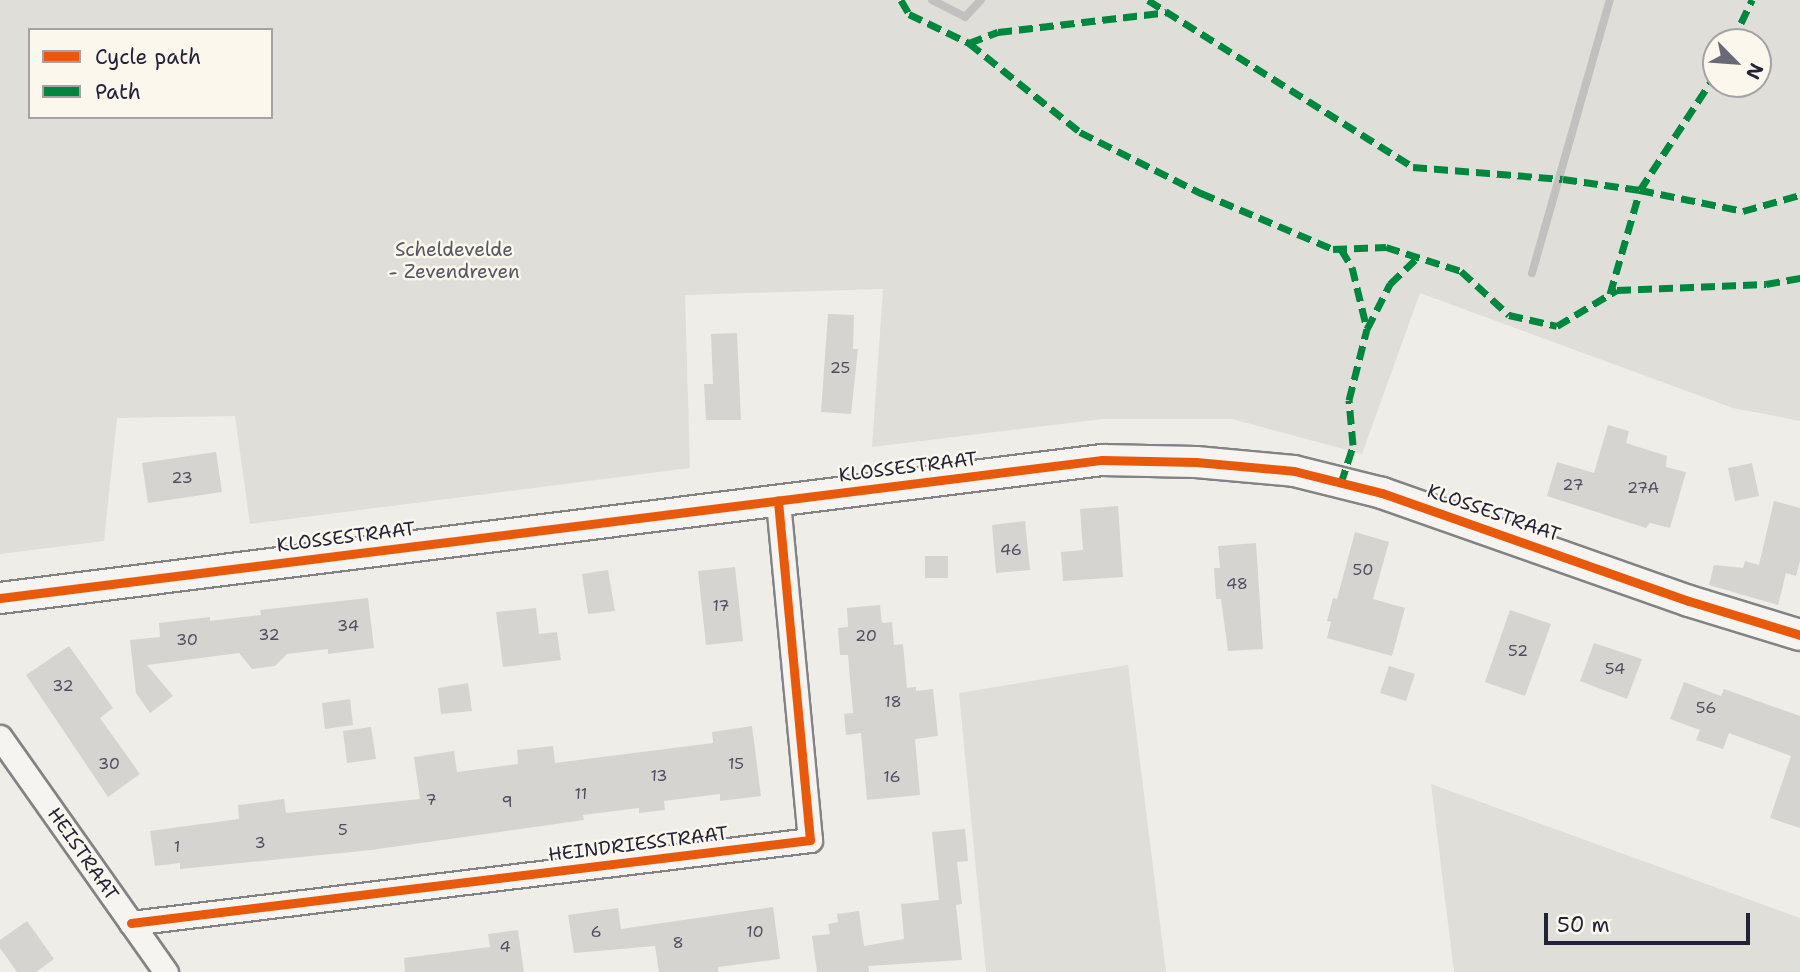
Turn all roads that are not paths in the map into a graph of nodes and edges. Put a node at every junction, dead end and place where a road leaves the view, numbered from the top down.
1 (778, 501) junction
2 (0, 598) edge
3 (1800, 635) edge
4 (0, 737) edge
5 (131, 923) junction
6 (166, 972) edge

1 - 2 street, KLOSSESTRAAT
1 - 3 street, KLOSSESTRAAT
1 - 5 street, HEINDRIESSTRAAT
4 - 5 street, HEISTRAAT
5 - 6 street, HEISTRAAT

